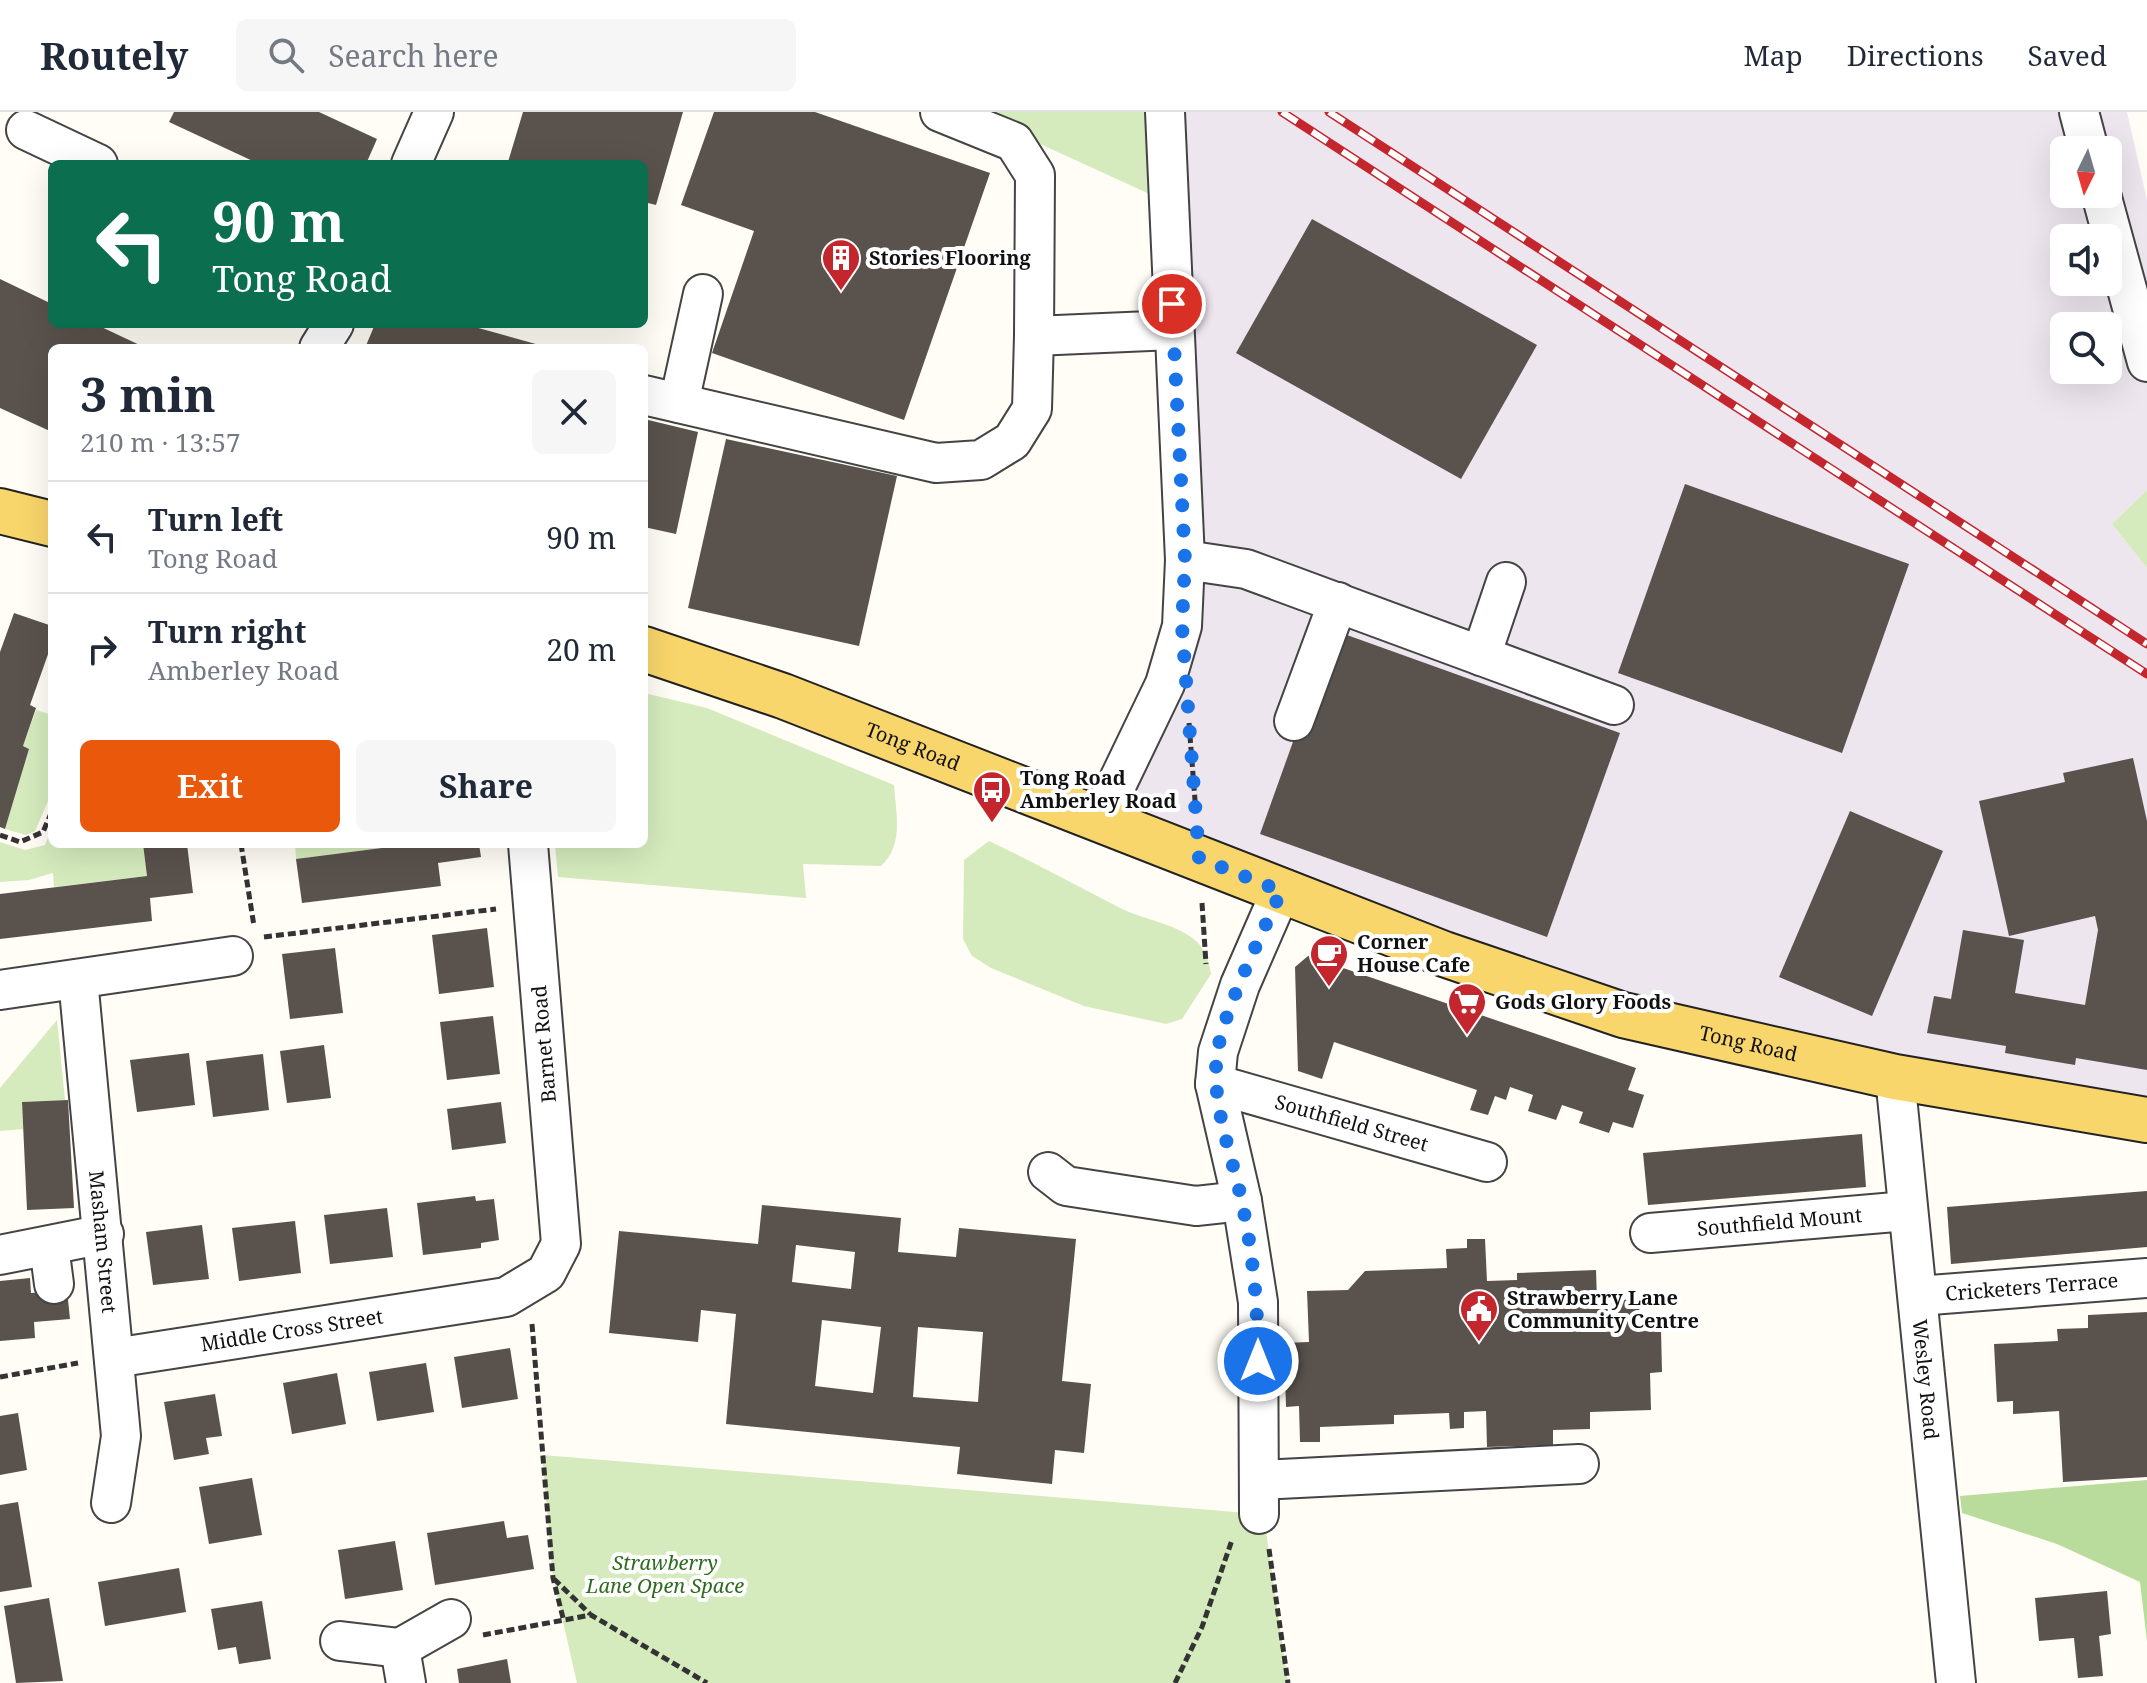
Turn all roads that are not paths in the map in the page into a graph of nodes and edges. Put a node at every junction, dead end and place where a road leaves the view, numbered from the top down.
1 (434, 112) edge
2 (940, 112) edge
3 (1165, 112) edge
4 (2079, 112) edge
5 (26, 130) dead end
6 (2085, 136) edge
7 (90, 160) edge
8 (413, 160) edge
9 (2105, 208) edge
10 (703, 294) dead end
11 (1173, 330) junction
12 (1034, 336) junction
13 (2147, 362) edge
14 (662, 399) edge
15 (0, 511) edge
16 (48, 523) edge
17 (1185, 560) junction
18 (1506, 582) dead end
19 (1338, 602) junction
20 (648, 650) edge
21 (1481, 656) junction
22 (1614, 705) dead end
23 (1294, 721) dead end
24 (1100, 819) junction
25 (528, 848) edge
26 (1281, 891) junction
27 (233, 956) dead end
28 (78, 979) junction
29 (0, 990) edge
30 (1895, 1077) junction
31 (1215, 1084) junction
32 (2147, 1120) edge
33 (1487, 1162) dead end
34 (1048, 1172) dead end
35 (1242, 1201) junction
36 (1907, 1211) junction
37 (1650, 1233) dead end
38 (104, 1234) junction
39 (561, 1244) joint
40 (49, 1246) junction
41 (0, 1255) edge
42 (2147, 1278) edge
43 (54, 1284) dead end
44 (1918, 1296) junction
45 (114, 1358) junction
46 (1579, 1464) dead end
47 (111, 1503) dead end
48 (463, 1628) road end
49 (340, 1641) dead end
50 (403, 1666) edge
51 (1956, 1683) edge

1 - 8 street
2 - 12 street
3 - 11 street
4 - 6 street
5 - 7 street
9 - 13 street
10 - 14 street
11 - 12 street
11 - 17 street
12 - 14 street
15 - 16 main road
17 - 19 street
17 - 24 street
18 - 21 street
19 - 21 street
19 - 23 street
20 - 24 main road, Tong Road
21 - 22 street
24 - 26 main road, Tong Road
25 - 39 street, Barnet Road
26 - 30 main road, Tong Road
26 - 31 street
27 - 28 street
28 - 29 street
28 - 38 street, Masham Street
30 - 32 main road, Tong Road
30 - 36 street, Wesley Road
31 - 33 street, Southfield Street
31 - 35 street
34 - 35 street
35 - 46 street
36 - 37 street, Southfield Mount
36 - 44 street, Wesley Road
38 - 40 street
38 - 45 street, Masham Street
39 - 45 street, Middle Cross Street
40 - 41 street
40 - 43 street
42 - 44 street, Cricketers Terrace
44 - 51 street, Wesley Road
45 - 47 street, Masham Street
48 - 50 street
49 - 50 street

